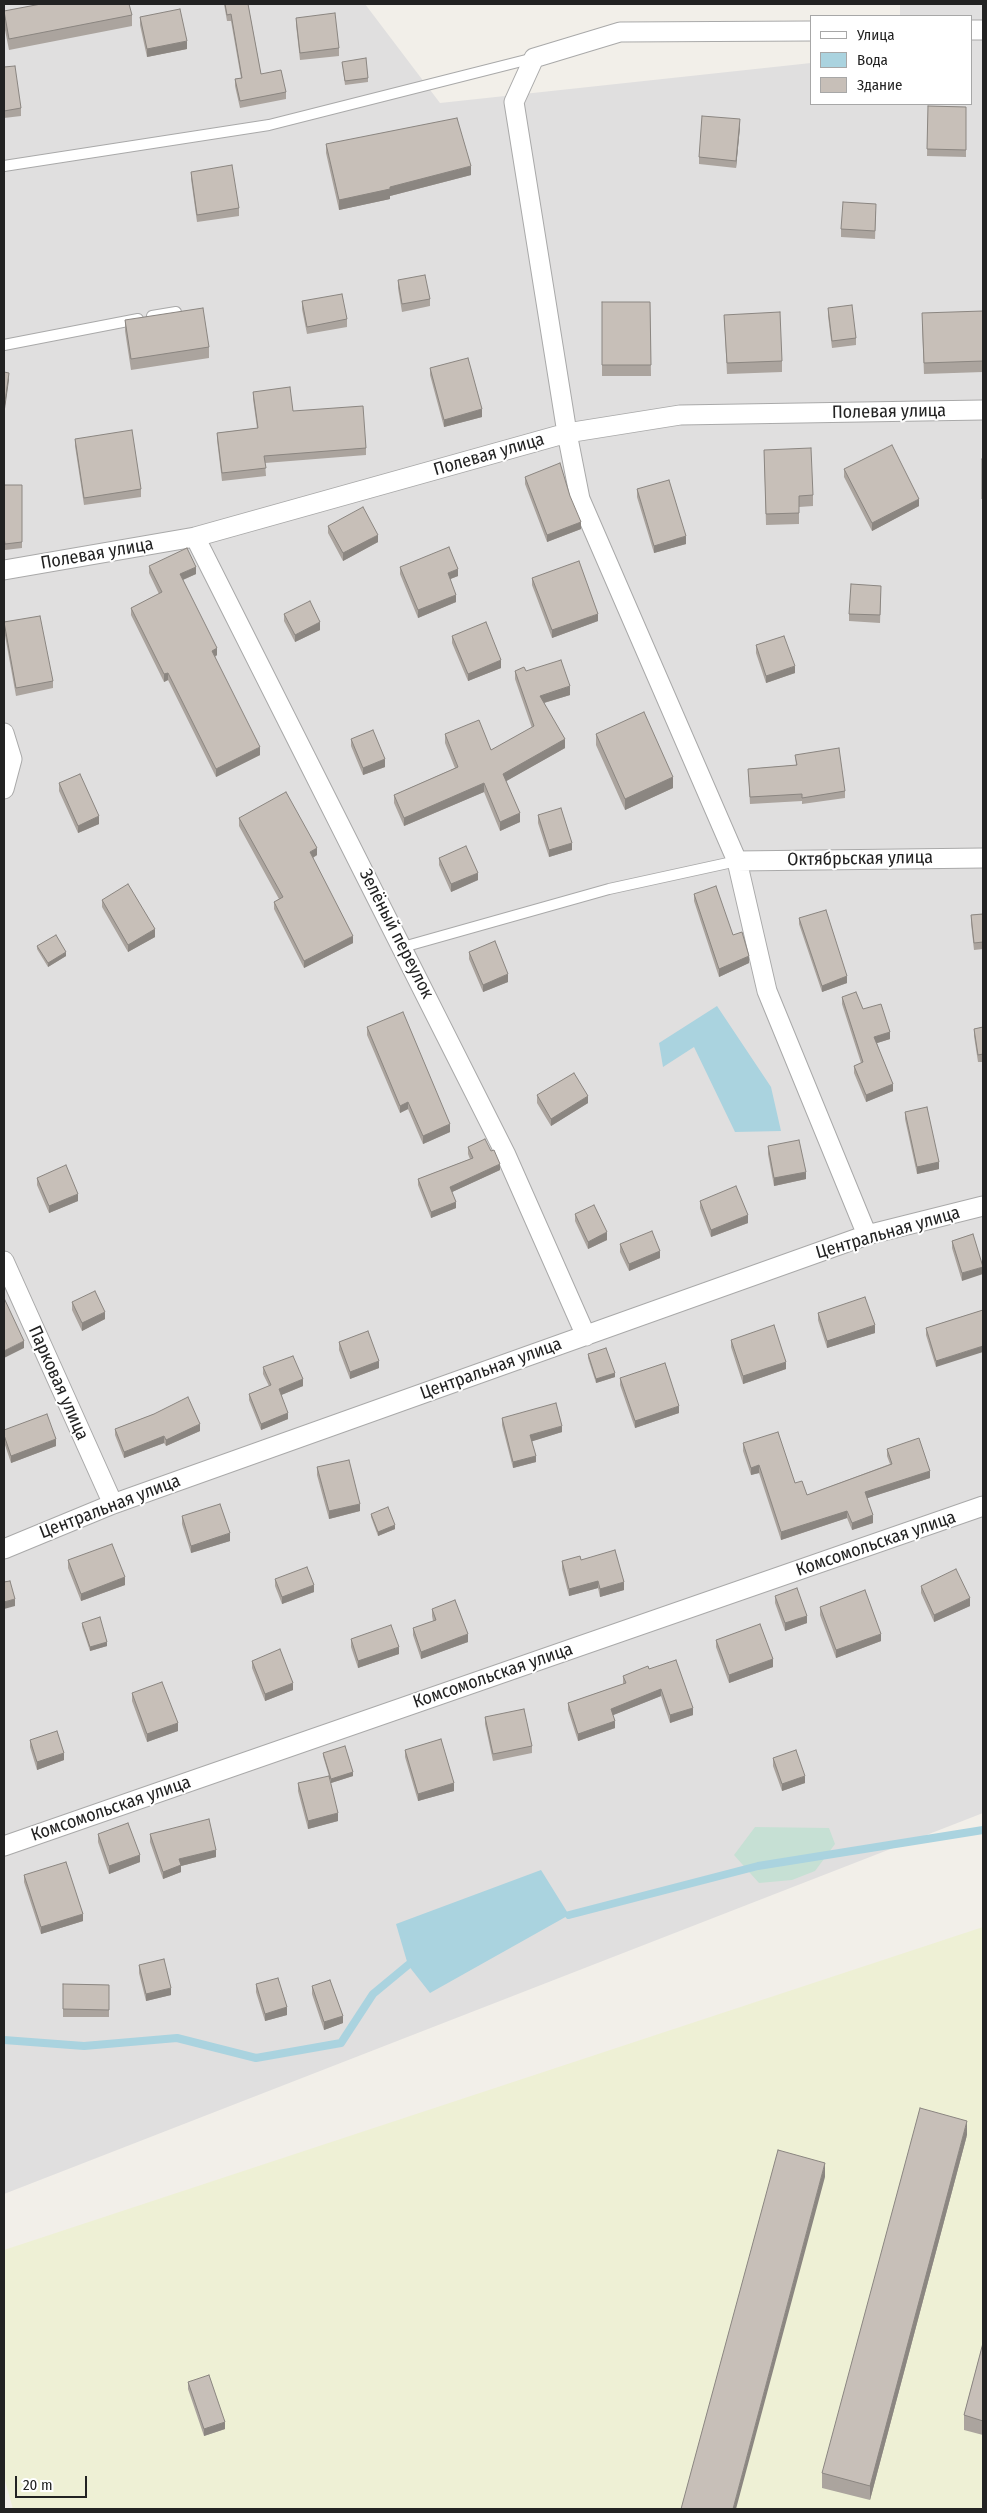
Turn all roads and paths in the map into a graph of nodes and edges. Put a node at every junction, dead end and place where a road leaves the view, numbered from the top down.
1 (810, 31) edge
2 (534, 58) junction
3 (4, 166) edge
4 (176, 312) edge
5 (4, 345) edge
6 (983, 410) edge
7 (567, 432) junction
8 (195, 537) junction
9 (4, 570) edge
10 (4, 733) edge
11 (4, 788) edge
12 (983, 858) edge
13 (737, 860) junction
14 (403, 947) junction
15 (983, 1206) edge
16 (867, 1235) junction
17 (4, 1261) edge
18 (586, 1336) junction
19 (113, 1504) junction
20 (983, 1506) edge
21 (4, 1549) edge
22 (4, 1846) edge

1 - 2 street
2 - 3 lane
2 - 7 street
4 - 5 lane
6 - 7 street, Полевая улица
7 - 8 street, Полевая улица
7 - 13 street
8 - 9 street, Полевая улица
8 - 14 street, Зелёный переулок
10 - 11 street
12 - 13 street, Октябрьская улица
13 - 14 lane
13 - 16 street
14 - 18 street, Зелёный переулок
15 - 16 street, Центральная улица
16 - 18 street, Центральная улица
17 - 19 street, Парковая улица
18 - 19 street, Центральная улица
19 - 21 street, Центральная улица
20 - 22 street, Комсомольская улица

